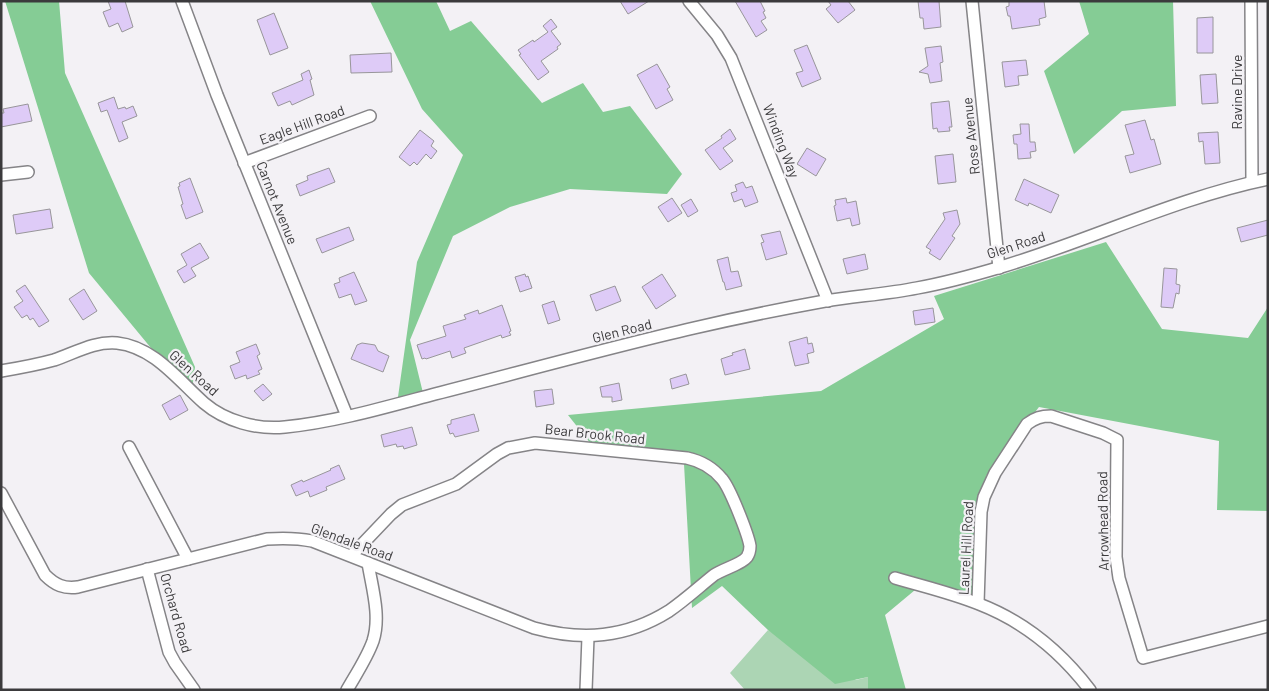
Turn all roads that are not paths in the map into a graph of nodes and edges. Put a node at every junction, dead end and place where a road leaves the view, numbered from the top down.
1 (182, 1) edge
2 (689, 1) edge
3 (972, 1) edge
4 (1251, 1) edge
5 (370, 116) dead end
6 (244, 163) junction
7 (28, 172) dead end
8 (1, 175) edge
9 (1268, 179) edge
10 (1252, 182) junction
11 (999, 268) junction
12 (828, 301) junction
13 (1, 371) edge
14 (347, 416) junction
15 (1117, 440) joint
16 (129, 447) dead end
17 (1, 493) edge
18 (351, 556) junction
19 (188, 559) junction
20 (368, 563) junction
21 (147, 569) junction
22 (894, 578) dead end
23 (698, 589) joint
24 (978, 603) junction
25 (1268, 626) edge
26 (588, 637) junction
27 (194, 690) edge
28 (347, 690) edge
29 (586, 690) edge
30 (1090, 690) edge

1 - 6 street, Carnot Avenue
2 - 12 street, Winding Way
3 - 11 street, Rose Avenue
4 - 10 street, Ravine Drive
5 - 6 street, Eagle Hill Road
6 - 14 street, Carnot Avenue
7 - 8 street
9 - 10 street, Glen Road
10 - 11 street, Glen Road
11 - 12 street, Glen Road
12 - 14 street, Glen Road
13 - 14 street, Glen Road
15 - 24 street, Laurel Hill Road
15 - 25 street, Arrowhead Road
16 - 19 street
17 - 21 street, Glendale Road
18 - 19 street, Glendale Road
18 - 20 street, Glendale Road
18 - 23 street, Bear Brook Road
19 - 21 street, Glendale Road
20 - 26 street, Glendale Road
20 - 28 street
21 - 27 street, Orchard Road
22 - 24 street
23 - 26 street, Glendale Road
24 - 30 street
26 - 29 street

